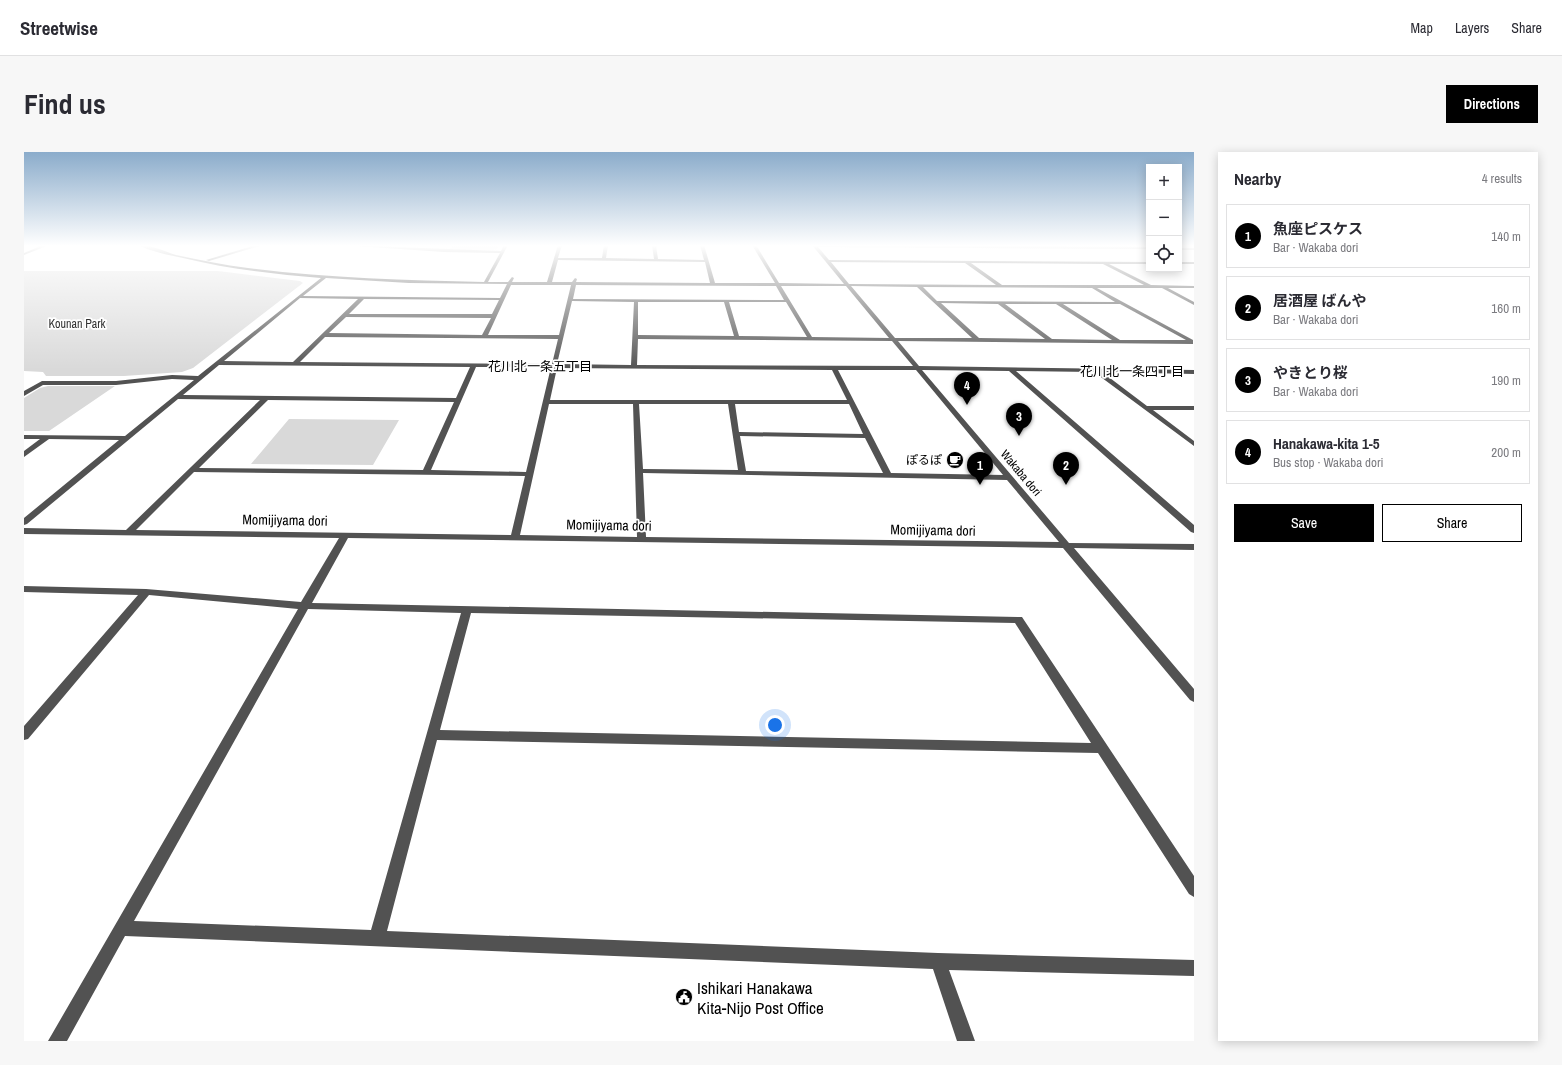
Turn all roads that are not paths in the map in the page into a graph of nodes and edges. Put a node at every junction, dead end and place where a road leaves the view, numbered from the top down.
1 (312, 286) edge
2 (509, 286) edge
3 (573, 286) edge
4 (778, 286) edge
5 (849, 286) edge
6 (919, 286) edge
7 (1045, 286) edge
8 (1107, 286) edge
9 (1092, 287) junction
10 (1162, 287) joint
11 (1194, 287) edge
12 (298, 297) junction
13 (362, 298) junction
14 (503, 299) junction
15 (569, 300) junction
16 (636, 300) junction
17 (726, 301) junction
18 (787, 301) junction
19 (936, 302) junction
20 (999, 302) junction
21 (1058, 303) junction
22 (1122, 303) junction
23 (1194, 304) edge
24 (345, 315) junction
25 (494, 316) junction
26 (324, 335) junction
27 (484, 337) junction
28 (560, 337) junction
29 (635, 337) junction
30 (737, 338) junction
31 (810, 338) junction
32 (893, 339) junction
33 (977, 340) junction
34 (1051, 341) junction
35 (1118, 342) junction
36 (1193, 343) edge
37 (217, 363) junction
38 (294, 364) junction
39 (473, 366) junction
40 (554, 366) junction
41 (634, 366) junction
42 (834, 368) junction
43 (917, 368) junction
44 (1010, 369) junction
45 (1095, 370) junction
46 (1194, 372) edge
47 (199, 378) junction
48 (24, 394) edge
49 (175, 398) junction
50 (266, 398) junction
51 (458, 400) junction
52 (545, 402) junction
53 (636, 402) junction
54 (732, 402) junction
55 (851, 402) junction
56 (1146, 408) junction
57 (1194, 408) edge
58 (735, 434) junction
59 (868, 436) junction
60 (24, 437) edge
61 (48, 437) junction
62 (126, 438) junction
63 (1194, 444) edge
64 (24, 455) edge
65 (192, 470) junction
66 (640, 472) junction
67 (426, 473) junction
68 (742, 473) junction
69 (529, 474) junction
70 (888, 476) junction
71 (1010, 478) junction
72 (24, 522) edge
73 (1194, 530) edge
74 (24, 531) edge
75 (129, 532) junction
76 (345, 535) junction
77 (515, 538) junction
78 (642, 539) junction
79 (1067, 546) junction
80 (1194, 547) edge
81 (24, 589) edge
82 (146, 592) junction
83 (304, 606) junction
84 (467, 609) junction
85 (1194, 697) edge
86 (24, 735) edge
87 (433, 735) junction
88 (1102, 748) junction
89 (1194, 889) edge
90 (121, 928) junction
91 (377, 937) junction
92 (938, 960) junction
93 (1194, 968) edge
94 (56, 1041) edge
95 (966, 1041) edge

1 - 12 street
2 - 14 street
3 - 15 street
4 - 18 street
5 - 32 street, Wakaba dori
6 - 19 street
7 - 9 street
8 - 9 street
9 - 22 street
10 - 11 street
10 - 23 street
12 - 13 street
12 - 37 street
13 - 14 street
13 - 24 street
14 - 25 street
15 - 16 street
15 - 28 street
16 - 17 street
16 - 29 street
17 - 18 street
17 - 30 street
18 - 31 street
19 - 20 street
19 - 33 street
20 - 21 street
20 - 34 street
21 - 22 street
21 - 35 street
22 - 36 street
24 - 25 street
24 - 26 street
25 - 27 street
26 - 27 street
26 - 38 street
27 - 28 street
28 - 40 street
29 - 30 street
29 - 41 street
30 - 31 street
31 - 32 street
32 - 33 street
32 - 43 street, Wakaba dori
33 - 34 street
34 - 35 street
35 - 36 street
37 - 38 street
37 - 47 street
38 - 39 street
39 - 40 street
39 - 51 street
40 - 41 street
40 - 52 street
41 - 42 street
42 - 43 street
42 - 55 street
43 - 44 street
43 - 71 street, Wakaba dori
44 - 45 street
44 - 73 street
45 - 46 street
45 - 56 street
47 - 48 street
47 - 49 street
49 - 50 street
49 - 62 street
50 - 51 street
50 - 65 street
51 - 67 street
52 - 53 street
52 - 69 street
53 - 54 street
53 - 66 street
54 - 55 street
54 - 58 street
55 - 59 street
56 - 57 street
56 - 63 street
58 - 59 street
58 - 68 street
59 - 70 street
60 - 61 street
61 - 62 street
61 - 64 street
62 - 72 street
65 - 67 street
65 - 75 street
66 - 68 street
66 - 78 street
67 - 69 street
68 - 70 street
69 - 77 street
70 - 71 street
71 - 79 street, Wakaba dori
74 - 75 street, Momijiyama dori
75 - 76 street, Momijiyama dori
76 - 77 street, Momijiyama dori
76 - 83 street
77 - 78 street, Momijiyama dori
78 - 79 street, Momijiyama dori
79 - 80 street, Momijiyama dori
79 - 85 street, Wakaba dori
81 - 82 street
82 - 83 street
82 - 86 street
83 - 84 street
83 - 90 street
84 - 87 street
84 - 88 street
87 - 88 street
87 - 91 street
88 - 89 street
90 - 91 street
90 - 94 street
91 - 92 street
92 - 93 street
92 - 95 street

